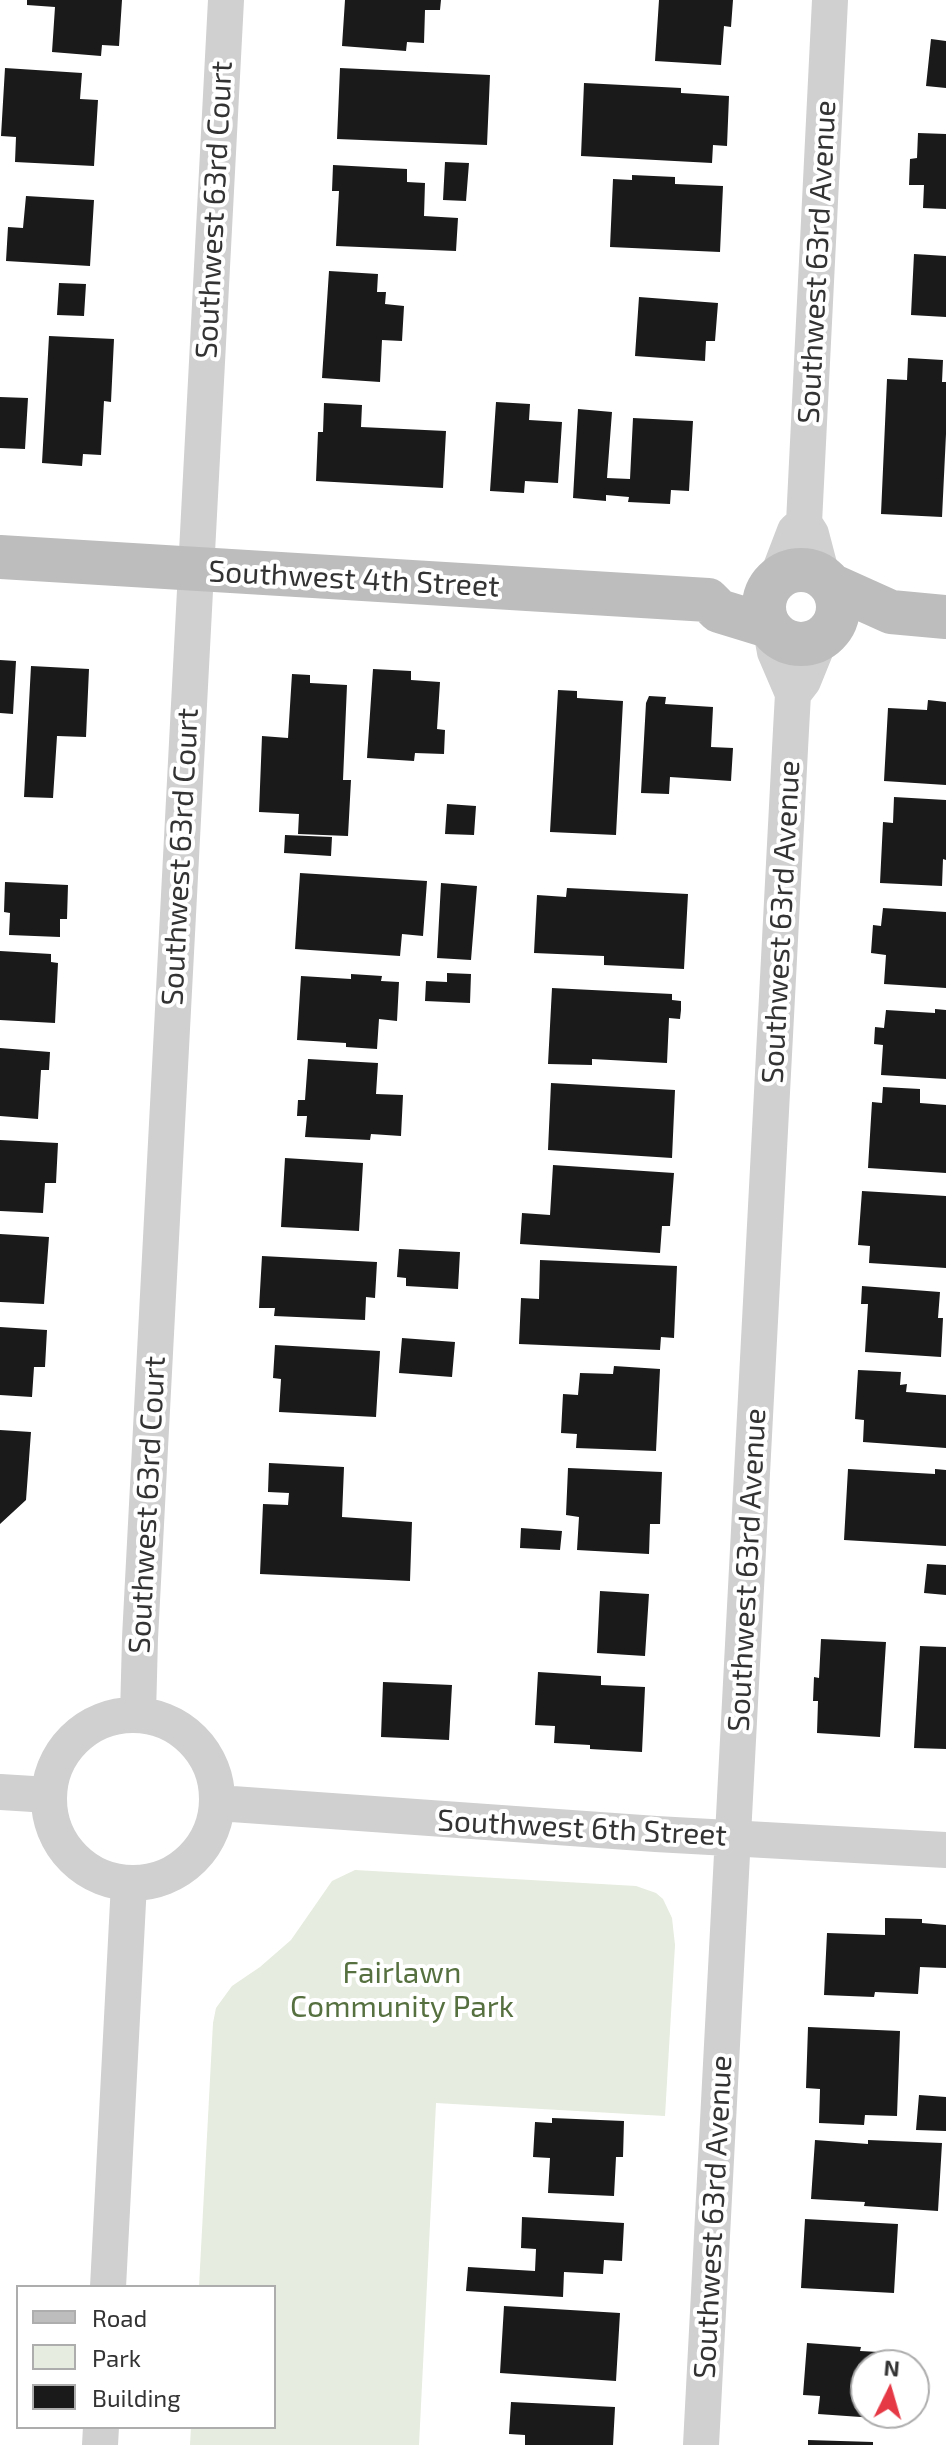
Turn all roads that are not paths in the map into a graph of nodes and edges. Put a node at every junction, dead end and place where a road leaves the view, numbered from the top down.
1 (226, 0) edge
2 (830, 0) edge
3 (804, 523) junction
4 (0, 557) edge
5 (195, 569) junction
6 (774, 581) junction
7 (827, 581) junction
8 (708, 600) junction
9 (891, 612) junction
10 (946, 617) edge
11 (769, 628) junction
12 (823, 637) junction
13 (793, 694) junction
14 (138, 1715) junction
15 (0, 1792) edge
16 (49, 1795) junction
17 (218, 1803) junction
18 (733, 1837) junction
19 (946, 1850) edge
20 (129, 1883) junction
21 (108, 2285) edge
22 (701, 2445) edge

1 - 5 street, Southwest 63rd Court
2 - 3 street, Southwest 63rd Avenue
3 - 6 street, Southwest 63rd Avenue
3 - 7 street, Southwest 63rd Avenue
4 - 5 street, Southwest 4th Street
5 - 8 street, Southwest 4th Street
5 - 14 street, Southwest 63rd Court
6 - 7 street, Southwest 4th Street
6 - 8 street, Southwest 4th Street
6 - 11 street
7 - 9 street, Southwest 4th Street
7 - 12 street
8 - 11 street, Southwest 4th Street
9 - 10 street, Southwest 4th Street
9 - 12 street, Southwest 4th Street
11 - 12 street, Southwest 4th Street
11 - 13 street, Southwest 63rd Avenue
12 - 13 street, Southwest 63rd Avenue
13 - 18 street, Southwest 63rd Avenue
14 - 16 street
14 - 17 street
15 - 16 street
16 - 20 street
17 - 18 street, Southwest 6th Street
17 - 20 street
18 - 19 street, Southwest 6th Street
18 - 22 street, Southwest 63rd Avenue
20 - 21 street

